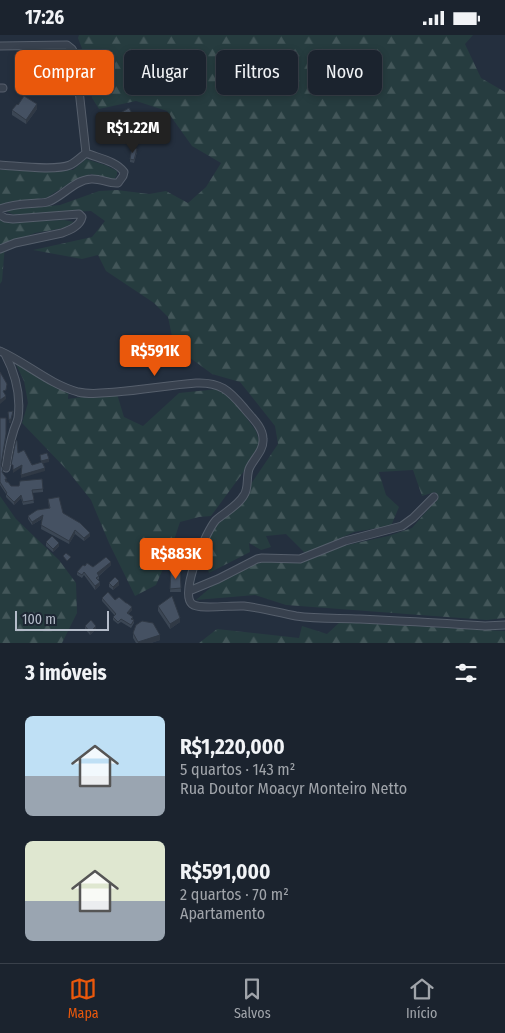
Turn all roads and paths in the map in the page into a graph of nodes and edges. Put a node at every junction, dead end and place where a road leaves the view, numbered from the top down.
1 (0, 46) edge
2 (86, 153) junction
3 (0, 165) edge
4 (0, 209) edge
5 (0, 215) edge
6 (0, 249) edge
7 (2, 352) edge
8 (6, 468) dead end
9 (434, 497) dead end
10 (189, 591) junction
11 (505, 625) edge

1 - 2 street
2 - 3 street
2 - 4 street
5 - 6 street
7 - 8 street
7 - 10 street
9 - 10 street
10 - 11 street

